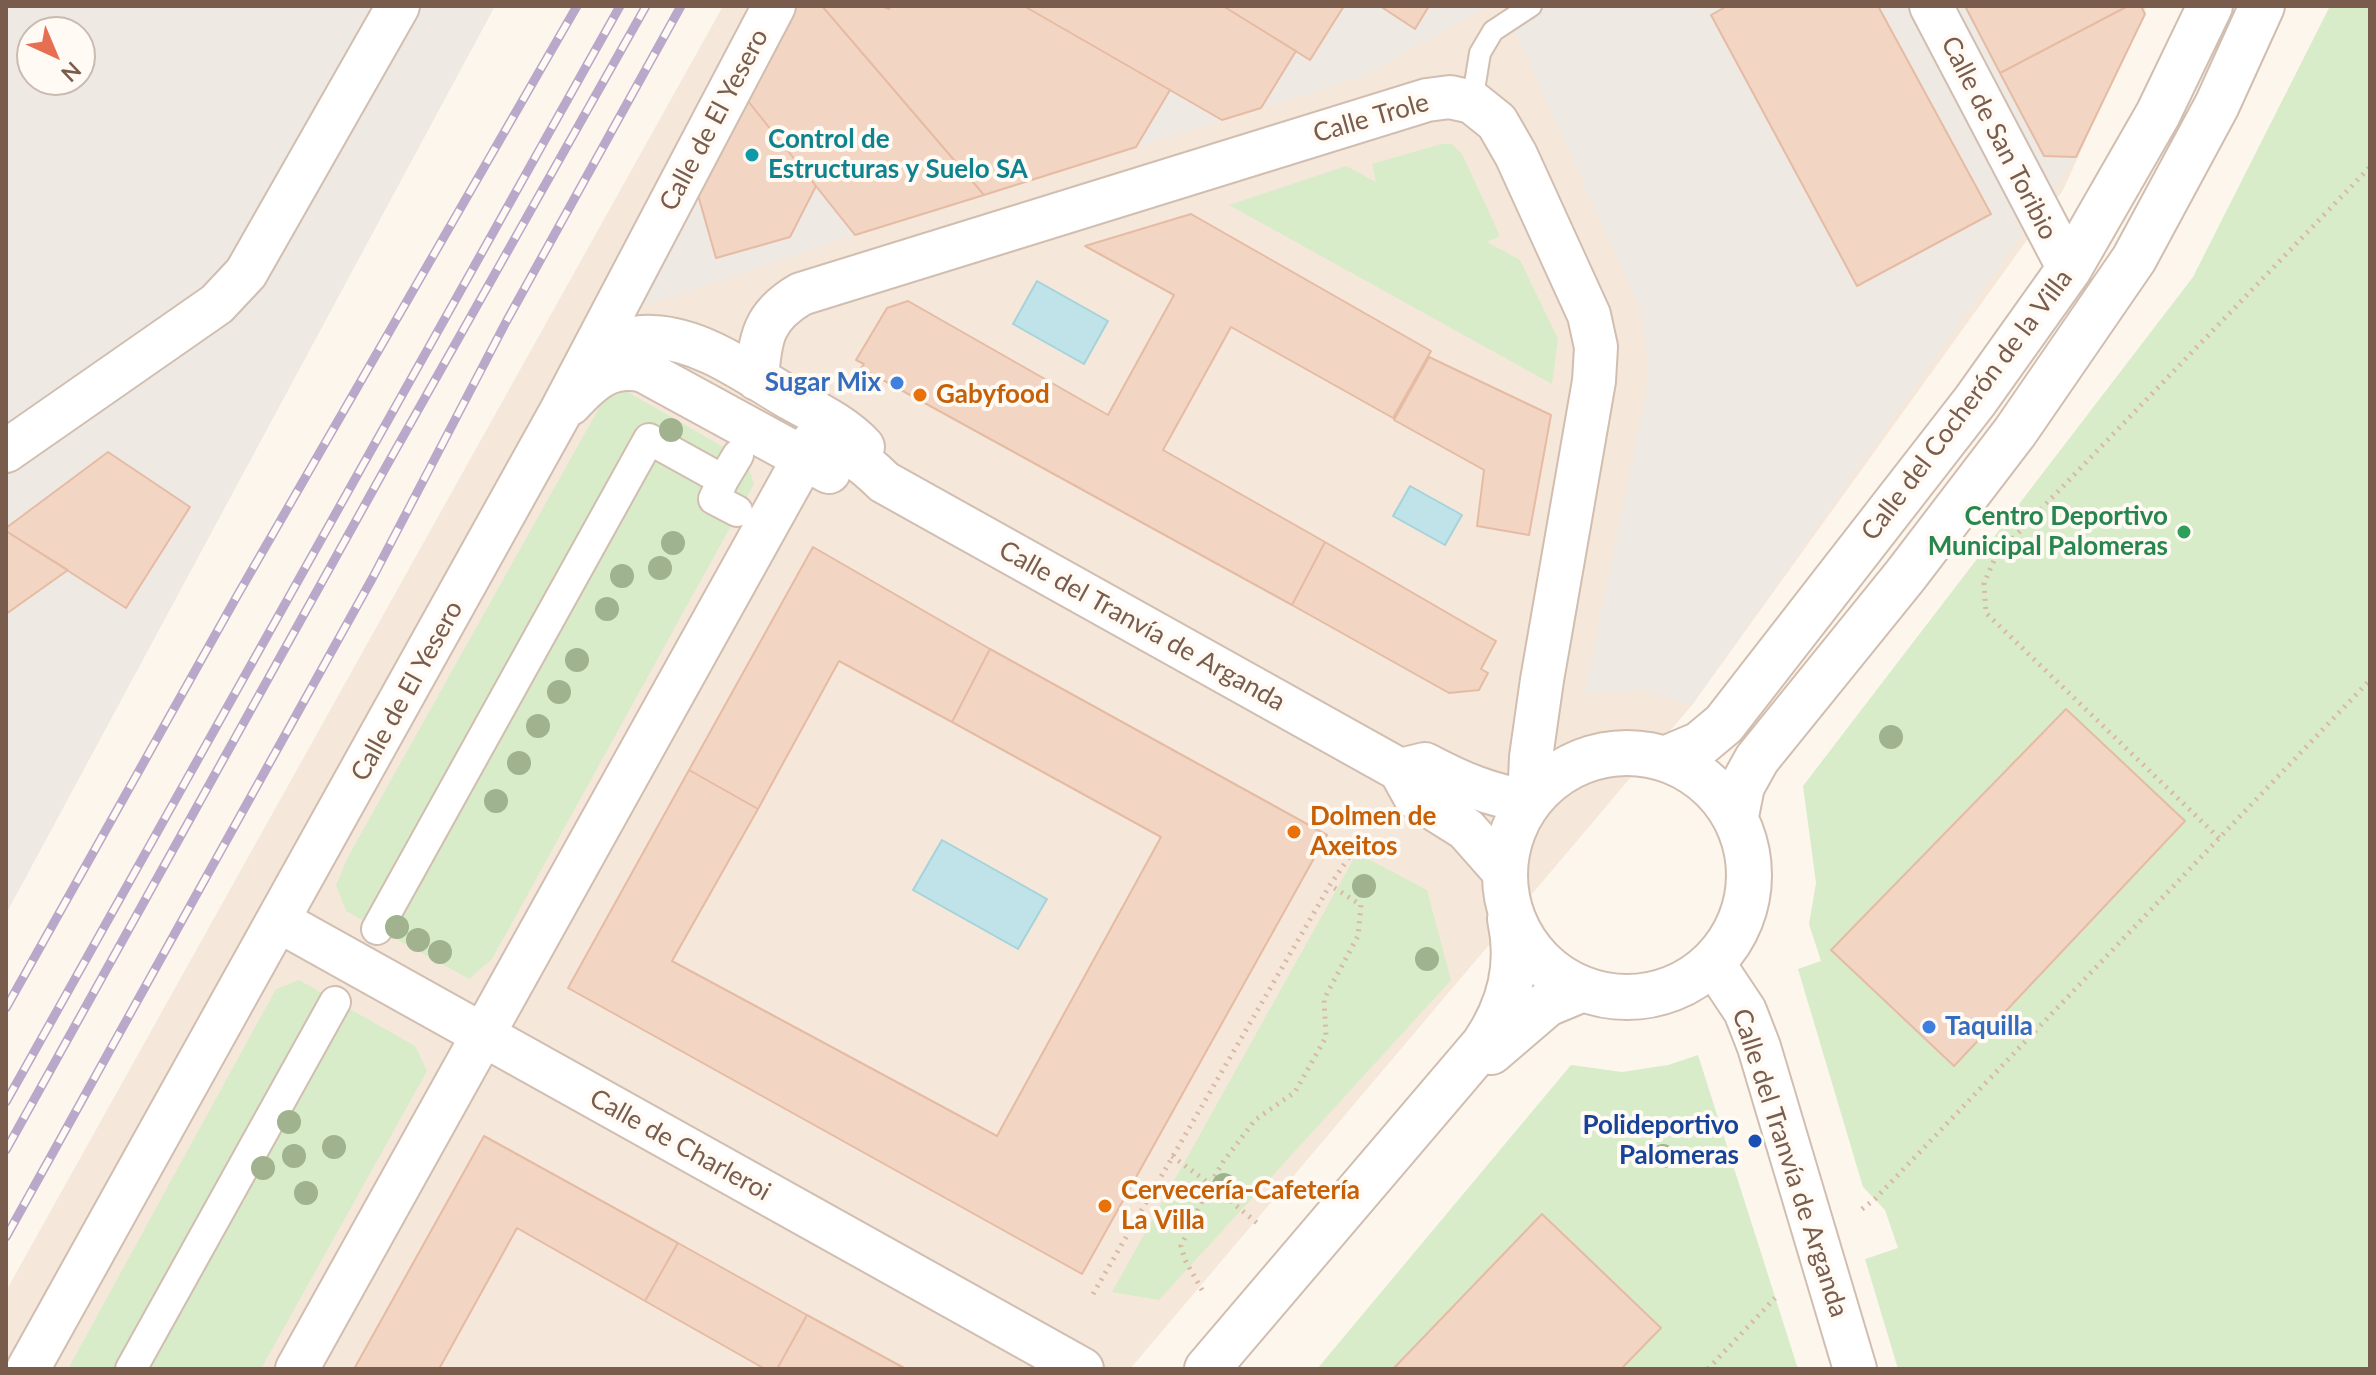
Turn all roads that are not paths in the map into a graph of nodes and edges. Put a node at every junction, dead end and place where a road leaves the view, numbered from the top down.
1 (398, 6) edge
2 (774, 6) edge
3 (1531, 6) edge
4 (1931, 6) edge
5 (2210, 6) edge
6 (2262, 6) edge
7 (1472, 102) junction
8 (2069, 269) junction
9 (586, 365) junction
10 (757, 379) junction
11 (560, 413) junction
12 (6, 451) edge
13 (804, 458) junction
14 (884, 482) junction
15 (737, 511) dead end
16 (1667, 758) junction
17 (1400, 770) junction
18 (1529, 801) junction
19 (1736, 816) junction
20 (1506, 892) junction
21 (279, 921) junction
22 (377, 929) dead end
23 (1713, 963) junction
24 (1583, 989) junction
25 (335, 1002) dead end
26 (482, 1034) junction
27 (1459, 1073) junction
28 (28, 1369) edge
29 (131, 1369) edge
30 (297, 1369) edge
31 (1082, 1369) edge
32 (1207, 1369) edge
33 (1855, 1369) edge

1 - 12 street
2 - 9 street, Calle de El Yesero
3 - 7 lane
4 - 8 street, Calle de San Toribio
5 - 8 street, Calle del Cocherón de la Villa
6 - 19 street, Calle del Cocherón de la Villa
7 - 10 street, Calle Trole
7 - 18 street
8 - 16 street, Calle del Cocherón de la Villa
9 - 10 street
9 - 11 street, Calle de El Yesero
10 - 14 street
11 - 13 street
11 - 21 street, Calle de El Yesero
13 - 14 street, Calle del Tranvía de Arganda
13 - 26 street
14 - 17 street, Calle del Tranvía de Arganda
15 - 22 street
16 - 18 street
16 - 19 street
17 - 18 street, Calle del Tranvía de Arganda
17 - 20 street, Calle del Tranvía de Arganda
18 - 20 street
19 - 23 street
20 - 24 street
20 - 27 street
21 - 26 street, Calle de Charleroi
21 - 28 street, Calle de El Yesero
23 - 24 street
23 - 33 street, Calle del Tranvía de Arganda
24 - 27 street
25 - 29 street
26 - 30 street
26 - 31 street, Calle de Charleroi
27 - 32 street

